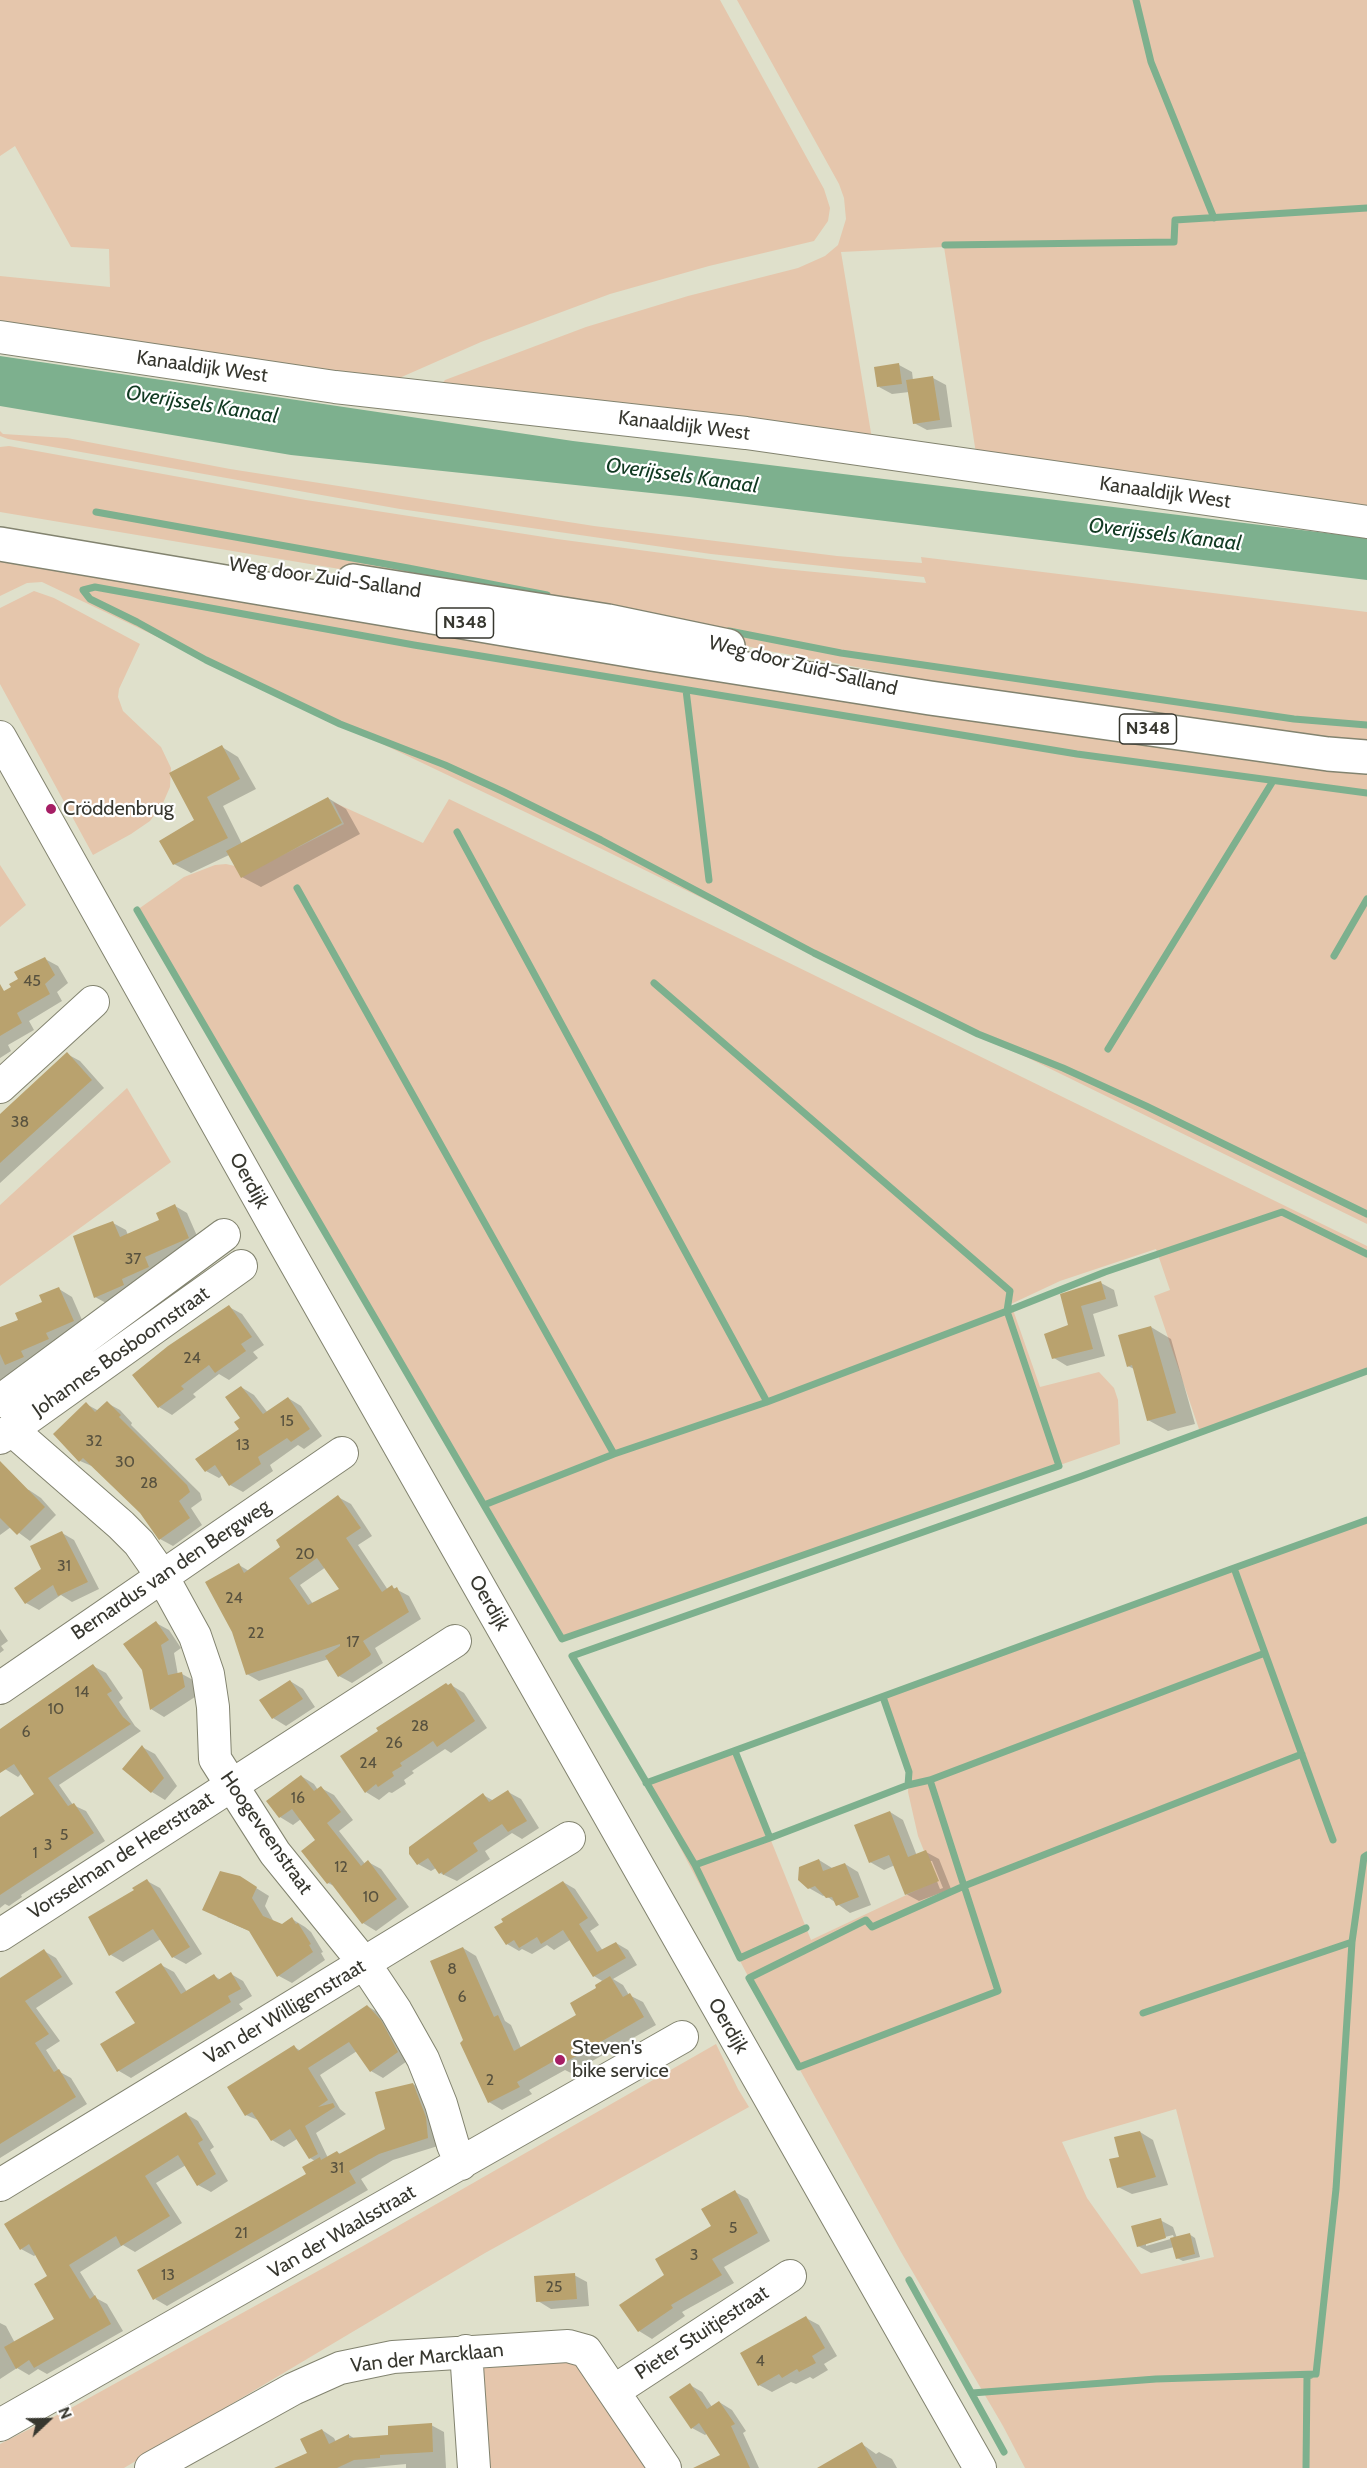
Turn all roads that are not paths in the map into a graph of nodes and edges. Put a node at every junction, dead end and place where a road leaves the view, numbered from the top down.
1 (0, 337) edge
2 (1367, 522) edge
3 (0, 528) edge
4 (0, 544) edge
5 (930, 698) junction
6 (0, 737) edge
7 (1367, 757) edge
8 (93, 1002) dead end
9 (0, 1087) edge
10 (224, 1235) dead end
11 (242, 1266) dead end
12 (4, 1422) edge
13 (342, 1453) dead end
14 (162, 1576) junction
15 (455, 1641) dead end
16 (0, 1688) edge
17 (230, 1785) junction
18 (569, 1838) dead end
19 (0, 1935) edge
20 (364, 1963) junction
21 (682, 2037) dead end
22 (461, 2164) junction
23 (0, 2185) edge
24 (790, 2276) dead end
25 (466, 2351) junction
26 (614, 2391) junction
27 (0, 2425) edge
28 (202, 2454) edge
29 (151, 2468) edge
30 (474, 2468) edge
31 (665, 2468) edge
32 (980, 2468) edge

1 - 2 street, Kanaaldijk West
3 - 5 main road, Weg door Zuid-Salland / N348
4 - 5 main road, Weg door Zuid-Salland / N348
5 - 7 main road, Weg door Zuid-Salland / N348
6 - 32 street, Oerdijk
8 - 9 street
10 - 12 street, Johannes Bosboomstraat
11 - 12 street, Johannes Bosboomstraat
12 - 14 street, Hoogeveenstraat
13 - 14 street, Bernardus van den Bergweg
14 - 16 street, Bernardus van den Bergweg
14 - 17 street, Hoogeveenstraat
15 - 17 street, Vorsselman de Heerstraat
17 - 19 street, Vorsselman de Heerstraat
17 - 20 street, Hoogeveenstraat
18 - 20 street, Van der Willigenstraat
20 - 22 street, Hoogeveenstraat
20 - 23 street, Van der Willigenstraat
21 - 22 street, Van der Waalsstraat
22 - 27 street, Van der Waalsstraat
24 - 26 street, Pieter Stuitjestraat
25 - 26 street, Van der Marcklaan
25 - 28 street, Van der Marcklaan
25 - 30 street
26 - 31 street, Van der Marcklaan
28 - 29 street, Van der Marcklaan

